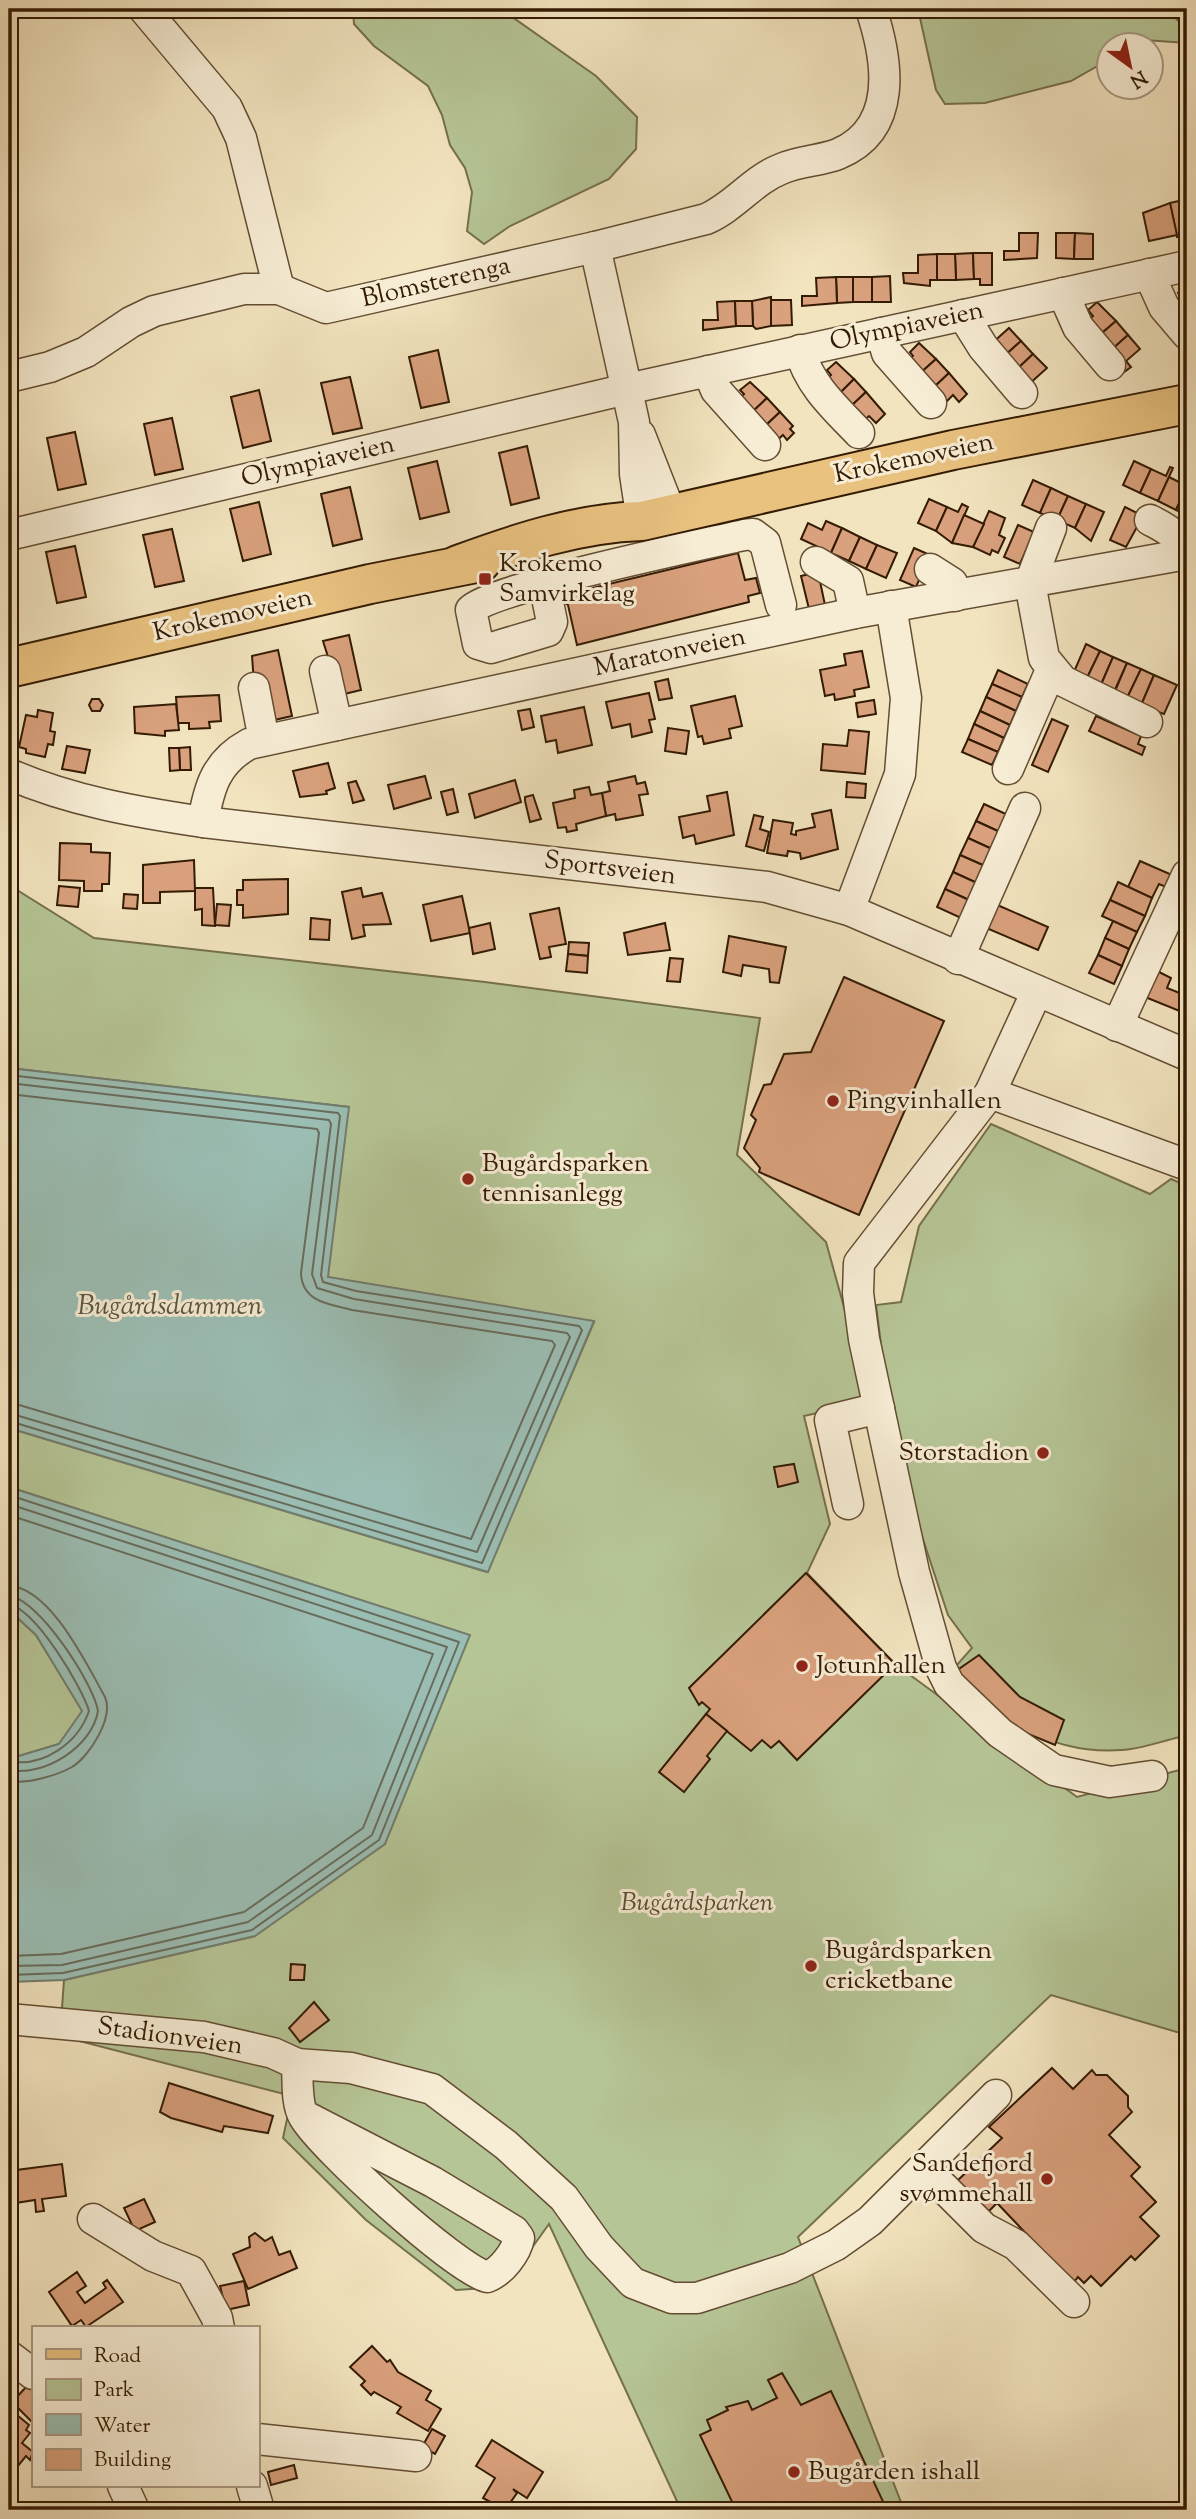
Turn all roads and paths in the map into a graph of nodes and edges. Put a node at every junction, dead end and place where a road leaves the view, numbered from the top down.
1 (144, 9) edge
2 (871, 9) edge
3 (595, 247) junction
4 (1187, 266) edge
5 (1149, 274) junction
6 (279, 289) junction
7 (1063, 293) junction
8 (963, 315) junction
9 (881, 333) junction
10 (1187, 334) edge
11 (800, 350) junction
12 (1110, 365) dead end
13 (708, 371) junction
14 (9, 377) edge
15 (627, 389) junction
16 (1022, 393) dead end
17 (931, 403) dead end
18 (1187, 404) edge
19 (859, 433) dead end
20 (765, 445) dead end
21 (760, 494) junction
22 (657, 517) junction
23 (1150, 520) dead end
24 (1051, 528) dead end
25 (753, 534) junction
26 (9, 535) edge
27 (1184, 555) edge
28 (816, 562) dead end
29 (458, 565) junction
30 (930, 569) dead end
31 (544, 583) junction
32 (1030, 583) junction
33 (955, 596) junction
34 (476, 605) junction
35 (781, 605) dead end
36 (891, 606) junction
37 (855, 613) junction
38 (9, 668) edge
39 (1051, 670) junction
40 (325, 671) dead end
41 (254, 688) dead end
42 (1147, 722) dead end
43 (337, 725) junction
44 (264, 740) junction
45 (1008, 769) dead end
46 (9, 774) edge
47 (1025, 808) dead end
48 (203, 822) junction
49 (1187, 875) edge
50 (849, 910) junction
51 (958, 959) junction
52 (1037, 991) junction
53 (1117, 1026) junction
54 (1187, 1055) edge
55 (990, 1093) junction
56 (1187, 1165) edge
57 (879, 1408) junction
58 (848, 1504) dead end
59 (1152, 1776) dead end
60 (9, 2020) edge
61 (297, 2064) junction
62 (996, 2095) dead end
63 (301, 2105) junction
64 (924, 2168) junction
65 (93, 2219) dead end
66 (1074, 2302) dead end
67 (219, 2326) edge
68 (9, 2356) edge
69 (32, 2373) edge
70 (259, 2439) edge
71 (416, 2456) dead end
72 (124, 2488) edge
73 (253, 2488) edge
74 (134, 2510) edge
75 (259, 2510) edge

1 - 6 street
2 - 3 street, Blomsterenga
3 - 6 street, Blomsterenga
3 - 15 street
4 - 5 street, Olympiaveien
5 - 7 street, Olympiaveien
5 - 10 street
6 - 14 street, Blomsterenga
7 - 8 street, Olympiaveien
7 - 12 street
8 - 9 street, Olympiaveien
8 - 16 street
9 - 11 street, Olympiaveien
9 - 17 street
11 - 13 street, Olympiaveien
11 - 19 street
13 - 15 street, Olympiaveien
13 - 20 street
15 - 22 street
15 - 26 street, Olympiaveien
18 - 21 main road, Krokemoveien
21 - 22 main road, Krokemoveien
21 - 25 street
22 - 29 main road, Krokemoveien
23 - 27 street
24 - 32 street
25 - 31 street
25 - 35 street
27 - 32 street, Maratonveien
28 - 37 street
29 - 34 street
29 - 38 main road, Krokemoveien
30 - 33 street
31 - 34 street
31 - 34 street
32 - 33 street, Maratonveien
32 - 39 street
33 - 36 street, Maratonveien
36 - 37 street, Maratonveien
36 - 50 street
37 - 43 street, Maratonveien
39 - 42 street
39 - 45 street
40 - 43 street
41 - 44 street
43 - 44 street, Maratonveien
44 - 48 street, Maratonveien
46 - 48 street, Sportsveien
47 - 51 street
48 - 50 street, Sportsveien
49 - 53 street
50 - 51 street, Sportsveien
51 - 52 street, Sportsveien
52 - 53 street, Sportsveien
52 - 55 street
53 - 54 street, Sportsveien
55 - 56 street
55 - 57 street
57 - 58 street
57 - 59 street
60 - 61 street, Stadionveien
61 - 63 street
61 - 64 street, Stadionveien
62 - 64 street, Stadionveien
63 - 63 street
64 - 66 street
65 - 67 street
68 - 69 street
70 - 71 street
72 - 74 street
73 - 75 street

